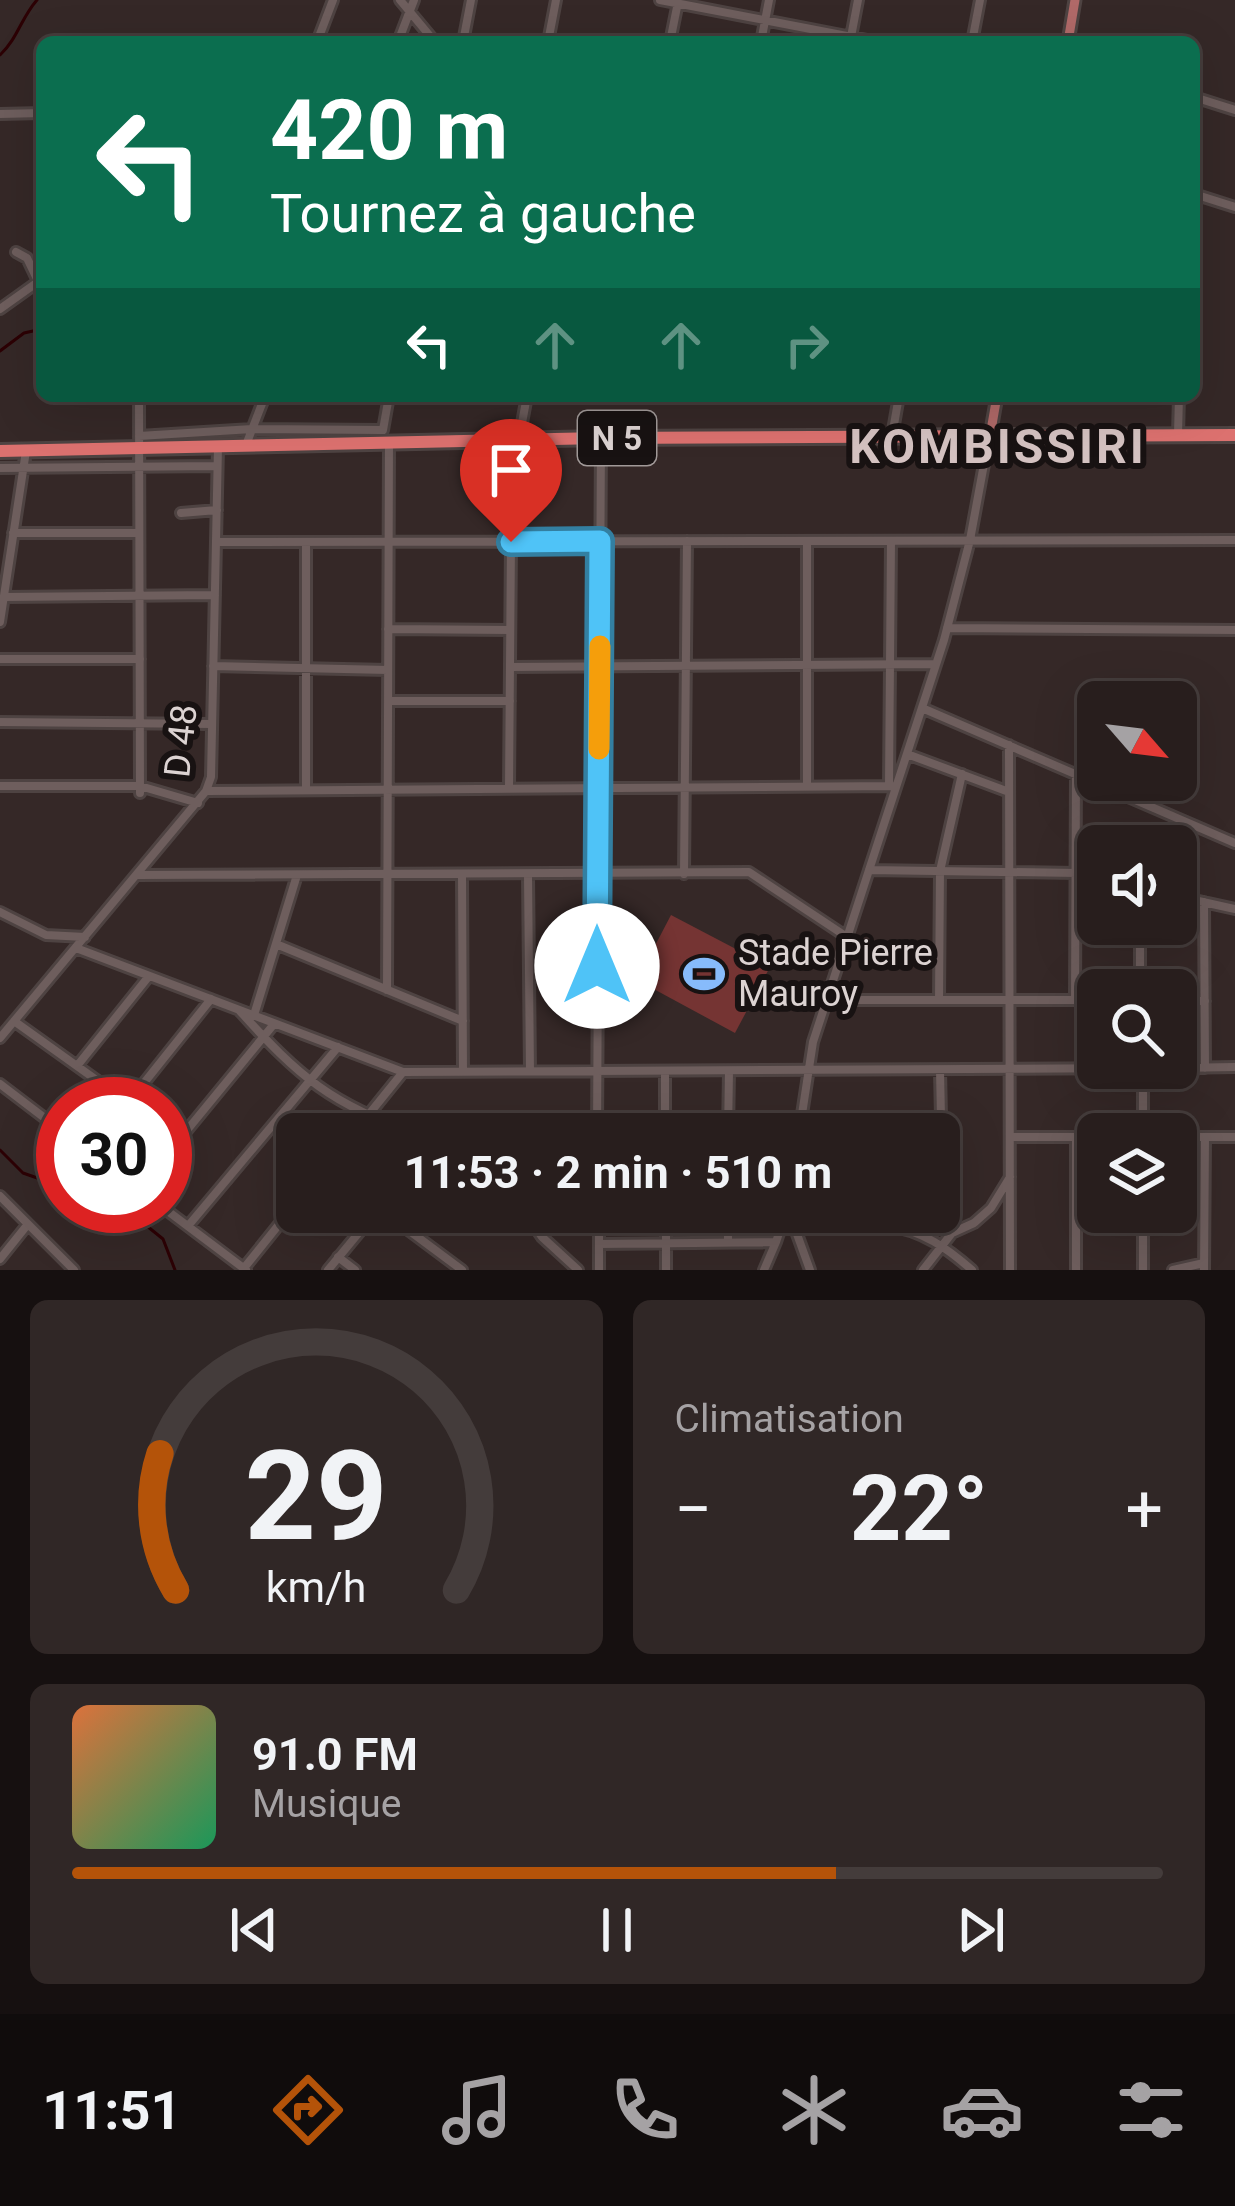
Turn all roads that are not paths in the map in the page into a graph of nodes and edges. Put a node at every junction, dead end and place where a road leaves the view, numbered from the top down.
1 (333, 0) edge
2 (400, 0) edge
3 (471, 0) edge
4 (556, 0) edge
5 (660, 0) edge
6 (769, 0) edge
7 (858, 0) edge
8 (980, 0) edge
9 (1075, 0) edge
10 (678, 2) edge
11 (412, 5) edge
12 (765, 20) junction
13 (319, 36) edge
14 (400, 36) edge
15 (431, 36) edge
16 (464, 36) edge
17 (549, 36) edge
18 (671, 36) edge
19 (762, 36) edge
20 (837, 36) edge
21 (851, 36) edge
22 (973, 36) edge
23 (1069, 36) edge
24 (1200, 99) edge
25 (1235, 110) edge
26 (36, 113) edge
27 (0, 114) edge
28 (1200, 196) edge
29 (1235, 207) edge
30 (16, 251) dead end
31 (36, 273) edge
32 (36, 283) edge
33 (0, 309) edge
34 (139, 402) edge
35 (263, 402) edge
36 (388, 402) edge
37 (526, 402) edge
38 (898, 402) edge
39 (997, 402) edge
40 (1179, 402) edge
41 (252, 429) junction
42 (1235, 435) edge
43 (892, 436) junction
44 (989, 436) junction
45 (1178, 436) junction
46 (384, 438) junction
47 (601, 438) junction
48 (518, 441) junction
49 (139, 442) junction
50 (246, 446) junction
51 (218, 447) junction
52 (26, 451) junction
53 (0, 452) edge
54 (217, 466) junction
55 (139, 467) junction
56 (0, 468) edge
57 (23, 468) junction
58 (217, 510) junction
59 (181, 513) dead end
60 (13, 533) junction
61 (140, 533) junction
62 (970, 540) junction
63 (1235, 540) edge
64 (600, 541) junction
65 (687, 541) junction
66 (807, 541) junction
67 (891, 541) junction
68 (216, 542) junction
69 (306, 542) junction
70 (388, 542) junction
71 (511, 542) junction
72 (3, 578) edge
73 (215, 595) junction
74 (140, 596) junction
75 (4, 597) junction
76 (0, 622) edge
77 (947, 628) junction
78 (388, 629) junction
79 (510, 630) junction
80 (1235, 630) edge
81 (0, 659) edge
82 (140, 659) junction
83 (807, 664) junction
84 (890, 664) junction
85 (936, 664) junction
86 (686, 665) junction
87 (214, 666) junction
88 (599, 666) junction
89 (510, 667) junction
90 (306, 668) junction
91 (388, 670) junction
92 (388, 701) junction
93 (510, 701) junction
94 (922, 708) junction
95 (0, 722) edge
96 (140, 723) junction
97 (212, 724) junction
98 (1009, 746) junction
99 (907, 754) junction
100 (962, 774) junction
101 (1076, 774) junction
102 (0, 786) edge
103 (807, 786) junction
104 (893, 786) junction
105 (685, 787) junction
106 (509, 788) junction
107 (598, 788) junction
108 (388, 789) junction
109 (140, 790) junction
110 (306, 790) junction
111 (206, 791) junction
112 (1009, 792) junction
113 (197, 803) junction
114 (1235, 843) edge
115 (869, 870) junction
116 (940, 872) junction
117 (1010, 872) junction
118 (1077, 873) junction
119 (684, 874) junction
120 (137, 875) junction
121 (296, 875) junction
122 (387, 875) junction
123 (462, 875) junction
124 (529, 875) junction
125 (598, 875) junction
126 (1197, 900) edge
127 (1204, 902) junction
128 (1235, 909) edge
129 (0, 912) edge
130 (85, 937) junction
131 (848, 937) junction
132 (276, 944) junction
133 (76, 948) junction
134 (149, 976) junction
135 (387, 990) junction
136 (212, 999) junction
137 (827, 1000) junction
138 (939, 1000) junction
139 (1010, 1000) junction
140 (1075, 1000) joint
141 (1197, 1001) edge
142 (1204, 1001) junction
143 (238, 1009) junction
144 (254, 1016) junction
145 (14, 1021) junction
146 (463, 1021) junction
147 (275, 1023) junction
148 (263, 1037) junction
149 (0, 1038) edge
150 (338, 1047) junction
151 (77, 1066) junction
152 (1235, 1067) edge
153 (1197, 1068) edge
154 (1204, 1068) junction
155 (1010, 1069) junction
156 (1077, 1069) edge
157 (940, 1070) junction
158 (463, 1071) junction
159 (530, 1071) junction
160 (596, 1071) junction
161 (665, 1071) junction
162 (729, 1071) junction
163 (809, 1071) junction
164 (404, 1072) junction
165 (92, 1077) edge
166 (150, 1077) edge
167 (308, 1082) junction
168 (0, 1084) edge
169 (36, 1111) edge
170 (360, 1113) edge
171 (370, 1113) edge
172 (597, 1113) edge
173 (665, 1113) edge
174 (728, 1113) edge
175 (802, 1113) edge
176 (941, 1113) edge
177 (192, 1124) edge
178 (1010, 1137) junction
179 (1076, 1137) joint
180 (1197, 1137) edge
181 (1205, 1137) junction
182 (1235, 1137) edge
183 (1010, 1177) junction
184 (0, 1196) edge
185 (192, 1221) edge
186 (28, 1224) junction
187 (192, 1229) edge
188 (276, 1229) edge
189 (360, 1233) edge
190 (410, 1233) edge
191 (539, 1233) edge
192 (599, 1233) edge
193 (666, 1233) edge
194 (728, 1233) edge
195 (780, 1233) edge
196 (796, 1233) edge
197 (911, 1233) edge
198 (1143, 1233) edge
199 (728, 1242) junction
200 (776, 1242) junction
201 (666, 1243) junction
202 (599, 1244) junction
203 (942, 1244) junction
204 (338, 1257) junction
205 (0, 1258) edge
206 (1204, 1266) edge
207 (245, 1269) edge
208 (74, 1270) edge
209 (328, 1270) edge
210 (356, 1270) edge
211 (462, 1270) edge
212 (578, 1270) edge
213 (599, 1270) edge
214 (666, 1270) edge
215 (767, 1270) edge
216 (810, 1270) edge
217 (923, 1270) edge
218 (973, 1270) edge
219 (1010, 1270) edge
220 (1076, 1270) edge
221 (1143, 1270) edge
222 (1174, 1270) edge

1 - 13 street
2 - 11 street
3 - 16 street
4 - 17 street
5 - 10 street
6 - 12 street
7 - 21 street
8 - 22 street
9 - 23 main road
10 - 12 street
10 - 18 street
11 - 14 street
11 - 15 street
12 - 19 street
12 - 20 street
24 - 25 street
26 - 27 street
28 - 29 street
30 - 31 street
32 - 33 street
34 - 49 street
35 - 41 street
36 - 46 street
37 - 48 street
38 - 43 street
39 - 44 main road
40 - 45 street
41 - 46 street
41 - 49 street
41 - 50 street
42 - 45 highway, N 5
43 - 44 highway, N 5
43 - 47 highway, N 5
44 - 45 highway, N 5
44 - 62 street
46 - 48 highway, N 5
46 - 50 highway, N 5
46 - 70 street
47 - 48 highway, N 5
47 - 64 street
49 - 51 highway, N 5
49 - 52 highway, N 5
49 - 55 street
50 - 51 highway, N 5
51 - 54 street, D 48
52 - 53 highway, N 5
52 - 57 street
54 - 55 street
54 - 58 street, D 48
55 - 57 street
55 - 61 street
56 - 57 street
57 - 60 street
58 - 59 street
58 - 68 street, D 48
60 - 61 street
60 - 72 street
61 - 74 street
62 - 63 street
62 - 67 street
62 - 77 street
64 - 65 street
64 - 71 street
64 - 88 street
65 - 66 street
65 - 86 street
66 - 67 street
66 - 83 street
67 - 84 street
68 - 69 street
68 - 73 street, D 48
69 - 70 street
69 - 90 street
70 - 71 street
70 - 78 street
71 - 79 street
72 - 75 street
73 - 74 street
73 - 87 street, D 48
74 - 75 street
74 - 82 street
75 - 76 street
77 - 80 street
77 - 85 street
78 - 79 street
78 - 91 street
79 - 89 street
81 - 82 street
82 - 96 street
83 - 84 street
83 - 86 street
83 - 103 street
84 - 85 street
84 - 104 street
85 - 94 street
86 - 88 street
86 - 105 street
87 - 90 street
87 - 97 street, D 48
88 - 89 street
88 - 107 street
89 - 93 street
90 - 91 street
90 - 110 street
91 - 92 street
92 - 93 street
92 - 108 street
93 - 106 street
94 - 98 street
94 - 99 street
95 - 96 street
96 - 97 street
96 - 109 street
97 - 111 street, D 48
98 - 101 street
98 - 112 street
99 - 100 street
99 - 104 street
100 - 112 street
100 - 116 street
101 - 114 street
101 - 118 street
102 - 109 street
103 - 104 street
103 - 105 street
104 - 115 street
105 - 107 street
105 - 119 street
106 - 107 street
106 - 108 street
107 - 125 street
108 - 110 street
108 - 122 street
109 - 113 street
110 - 111 street
111 - 113 street, D 48
112 - 117 street
113 - 120 street, D 48
115 - 116 street
115 - 131 street
116 - 117 street
116 - 138 street
117 - 118 street
117 - 139 street
118 - 140 street
119 - 125 street
119 - 131 street
120 - 121 street
120 - 130 street, D 48
121 - 122 street
121 - 132 street
122 - 123 street
122 - 135 street
123 - 124 street
123 - 146 street
124 - 125 street
124 - 159 street
125 - 160 street
126 - 127 street
127 - 128 street
127 - 142 street
129 - 130 street
130 - 133 street, D 48
131 - 137 street
132 - 135 street
132 - 144 street
133 - 134 street
133 - 145 street, D 48
134 - 136 street
134 - 151 street
135 - 146 street
136 - 143 street
136 - 166 street
137 - 138 street
137 - 163 street
138 - 139 street
139 - 140 street
139 - 155 street
141 - 142 street
142 - 154 street
143 - 144 street
143 - 148 street
144 - 147 street
145 - 149 street, D 48
145 - 151 street
146 - 158 street
147 - 148 street
147 - 150 street
148 - 167 street
148 - 177 street
150 - 164 street
150 - 167 street
151 - 165 street
152 - 154 street
153 - 154 street
155 - 156 street
155 - 157 street
155 - 178 street
157 - 163 street
157 - 176 street
158 - 159 street
158 - 164 street
159 - 160 street
160 - 161 street
160 - 172 street
161 - 162 street
161 - 173 street
162 - 163 street
162 - 174 street
163 - 175 street
164 - 171 street
167 - 170 street
167 - 185 street
168 - 169 street
178 - 179 street
178 - 183 street
179 - 220 street
180 - 181 street
181 - 182 street
181 - 206 street
183 - 203 street
183 - 219 street
184 - 186 street
186 - 205 street
186 - 208 street
187 - 207 street
188 - 207 street
189 - 204 street
190 - 211 street
191 - 212 street
192 - 202 street
193 - 201 street
194 - 199 street
195 - 200 street
196 - 216 street
197 - 203 street
198 - 221 street
199 - 200 street
199 - 201 street
200 - 215 street
201 - 202 street
201 - 214 street
202 - 213 street
203 - 217 street
203 - 218 street
204 - 209 street
204 - 210 street
206 - 222 street

